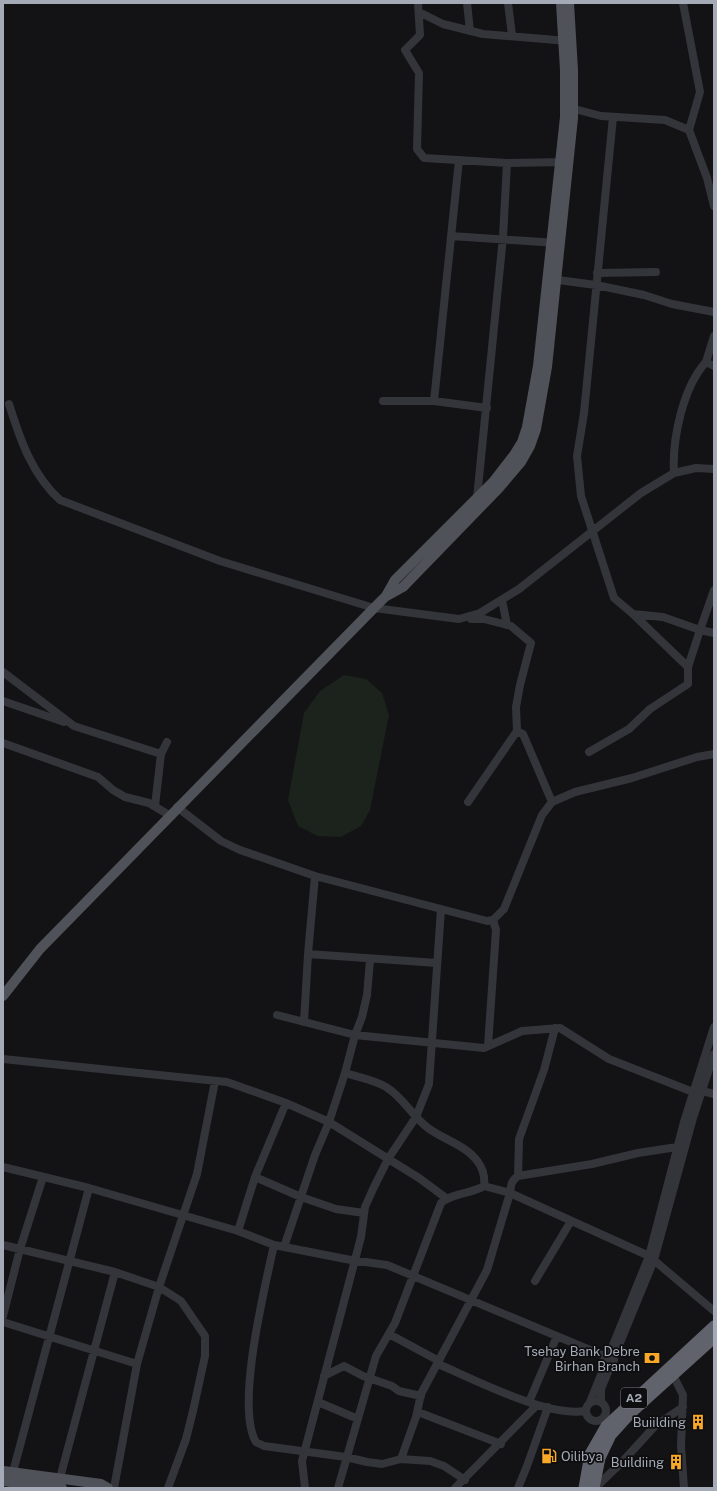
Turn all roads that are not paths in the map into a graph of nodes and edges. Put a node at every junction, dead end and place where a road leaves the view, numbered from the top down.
1 (418, 3) edge
2 (467, 3) edge
3 (508, 3) edge
4 (561, 3) edge
5 (569, 3) edge
6 (683, 3) edge
7 (420, 12) junction
8 (470, 31) junction
9 (512, 35) junction
10 (568, 41) junction
11 (569, 107) junction
12 (613, 117) junction
13 (689, 130) junction
14 (459, 160) junction
15 (564, 162) junction
16 (507, 163) junction
17 (714, 206) edge
18 (451, 236) junction
19 (502, 241) junction
20 (555, 243) junction
21 (597, 272) junction
22 (656, 272) dead end
23 (552, 279) junction
24 (596, 285) junction
25 (714, 312) edge
26 (714, 336) edge
27 (706, 362) junction
28 (714, 366) edge
29 (383, 401) dead end
30 (434, 401) junction
31 (9, 404) dead end
32 (486, 408) junction
33 (714, 468) edge
34 (674, 473) junction
35 (481, 501) junction
36 (592, 531) junction
37 (714, 590) edge
38 (502, 600) junction
39 (374, 608) junction
40 (633, 614) junction
41 (459, 619) junction
42 (507, 625) junction
43 (700, 630) junction
44 (714, 633) edge
45 (688, 667) junction
46 (3, 672) edge
47 (3, 701) edge
48 (74, 726) junction
49 (517, 731) junction
50 (167, 742) dead end
51 (3, 743) edge
52 (589, 752) dead end
53 (161, 754) junction
54 (714, 754) edge
55 (468, 802) dead end
56 (552, 802) junction
57 (155, 806) junction
58 (177, 807) junction
59 (170, 815) junction
60 (315, 876) junction
61 (441, 909) junction
62 (493, 920) junction
63 (308, 954) junction
64 (370, 960) junction
65 (437, 963) junction
66 (3, 996) edge
67 (277, 1015) dead end
68 (304, 1022) junction
69 (714, 1027) edge
70 (555, 1028) junction
71 (355, 1035) junction
72 (432, 1043) junction
73 (488, 1046) junction
74 (714, 1054) edge
75 (3, 1059) edge
76 (345, 1073) junction
77 (215, 1080) junction
78 (702, 1091) junction
79 (693, 1092) junction
80 (714, 1094) edge
81 (286, 1102) junction
82 (416, 1117) junction
83 (329, 1122) junction
84 (677, 1147) junction
85 (388, 1159) junction
86 (3, 1166) edge
87 (518, 1176) junction
88 (43, 1177) junction
89 (255, 1177) junction
90 (484, 1186) junction
91 (89, 1188) junction
92 (510, 1193) junction
93 (301, 1197) junction
94 (446, 1198) junction
95 (364, 1213) junction
96 (182, 1216) junction
97 (571, 1221) junction
98 (238, 1231) junction
99 (3, 1245) edge
100 (274, 1245) junction
101 (284, 1247) junction
102 (20, 1249) junction
103 (652, 1258) junction
104 (355, 1260) junction
105 (69, 1261) junction
106 (114, 1272) junction
107 (413, 1276) junction
108 (535, 1281) dead end
109 (159, 1287) junction
110 (471, 1301) junction
111 (714, 1311) edge
112 (3, 1316) edge
113 (3, 1322) edge
114 (714, 1326) edge
115 (389, 1334) junction
116 (557, 1336) junction
117 (50, 1337) junction
118 (714, 1338) edge
119 (94, 1350) junction
120 (610, 1359) junction
121 (438, 1363) junction
122 (137, 1364) junction
123 (673, 1375) junction
124 (324, 1376) junction
125 (370, 1379) junction
126 (421, 1396) junction
127 (318, 1402) junction
128 (590, 1402) junction
129 (601, 1402) junction
130 (533, 1403) junction
131 (683, 1407) junction
132 (548, 1408) junction
133 (606, 1409) junction
134 (586, 1411) junction
135 (418, 1412) junction
136 (358, 1419) junction
137 (619, 1419) junction
138 (593, 1421) junction
139 (607, 1432) junction
140 (501, 1444) junction
141 (304, 1452) junction
142 (346, 1457) junction
143 (401, 1459) junction
144 (9, 1479) edge
145 (465, 1480) junction
146 (61, 1483) edge
147 (108, 1488) edge
148 (114, 1488) edge
149 (168, 1488) edge
150 (305, 1488) edge
151 (338, 1488) edge
152 (455, 1488) edge
153 (518, 1488) edge
154 (584, 1488) edge
155 (595, 1488) edge
156 (684, 1488) edge

1 - 7 street
2 - 8 street
3 - 9 street
4 - 10 main road
5 - 10 main road
6 - 13 street
7 - 8 street
7 - 14 street
8 - 9 street
9 - 10 street
10 - 11 main road
11 - 12 street
11 - 15 main road
12 - 13 street
12 - 21 street
13 - 17 street
14 - 16 street
14 - 18 street
15 - 16 street
15 - 20 main road
16 - 19 street
18 - 19 street
18 - 30 street
19 - 20 street
19 - 32 street
20 - 23 main road
21 - 22 street
21 - 24 street
23 - 24 street
23 - 35 main road
24 - 25 street
24 - 36 street
26 - 27 street
27 - 28 street
27 - 34 street
29 - 30 street
30 - 32 street
31 - 39 street
32 - 35 street
33 - 34 street
34 - 36 street
35 - 39 main road
36 - 38 street
36 - 40 street
37 - 43 street
38 - 41 street
38 - 42 street
39 - 41 street
39 - 58 main road
40 - 43 street
40 - 45 street
41 - 42 street
42 - 49 street
43 - 44 street
43 - 45 street
45 - 52 street
46 - 48 street
47 - 48 street
48 - 53 street
49 - 55 street
49 - 56 street
50 - 53 street
51 - 57 street
53 - 57 street
54 - 56 street
56 - 62 street
57 - 59 street
58 - 59 main road
58 - 60 street
59 - 66 main road
60 - 61 street
60 - 63 street
61 - 62 street
61 - 65 street
62 - 73 street
63 - 64 street
63 - 68 street
64 - 65 street
64 - 71 street
65 - 72 street
67 - 68 street
68 - 71 street
69 - 79 street
70 - 73 street
70 - 79 street
70 - 87 street
71 - 72 street
71 - 76 street
72 - 73 street
72 - 82 street
74 - 78 street
75 - 77 street
76 - 82 street
76 - 83 street
77 - 81 street
77 - 96 street
78 - 79 street
78 - 80 street
78 - 103 street
79 - 84 street
81 - 83 street
81 - 89 street
82 - 85 street
82 - 90 street
83 - 85 street
83 - 93 street
84 - 87 street
84 - 103 street
85 - 94 street
85 - 95 street
86 - 88 street
87 - 92 street
88 - 91 street
88 - 102 street
89 - 93 street
89 - 98 street
90 - 92 street
90 - 94 street
91 - 96 street
91 - 105 street
92 - 97 street
92 - 110 street
93 - 95 street
93 - 101 street
94 - 107 street
95 - 104 street
96 - 98 street
96 - 109 street
97 - 103 street
97 - 108 street
98 - 100 street
99 - 102 street
100 - 101 street
100 - 141 street
101 - 104 street
102 - 105 street
102 - 112 street
103 - 111 street
103 - 120 street
104 - 107 street
104 - 124 street
105 - 106 street
105 - 117 street
106 - 109 street
106 - 119 street
107 - 110 street
107 - 115 street
109 - 122 street
109 - 149 street
110 - 116 street
110 - 121 street
113 - 117 street
114 - 137 highway, A2
115 - 121 street
115 - 125 street
116 - 120 street
116 - 130 street
117 - 119 street
117 - 144 street
118 - 123 highway, A2
119 - 122 street
119 - 146 street
120 - 128 street
120 - 129 street
121 - 126 street
121 - 130 street
122 - 148 street
123 - 131 street
123 - 137 highway, A2
124 - 125 street
124 - 127 street
125 - 126 street
125 - 136 street
126 - 135 street
127 - 136 street
127 - 141 street
128 - 129 street
128 - 134 street
129 - 133 street
130 - 132 street
130 - 140 street
131 - 155 street
131 - 156 street
132 - 134 street
132 - 153 street
133 - 137 street
133 - 138 street
134 - 138 street
135 - 140 street
135 - 143 street
136 - 142 street
137 - 139 highway, A2
138 - 139 street
139 - 154 highway, A2
139 - 155 highway, A2
140 - 145 street
141 - 142 street
141 - 150 street
142 - 143 street
142 - 151 street
143 - 145 street
144 - 146 main road
145 - 152 street
146 - 147 main road

